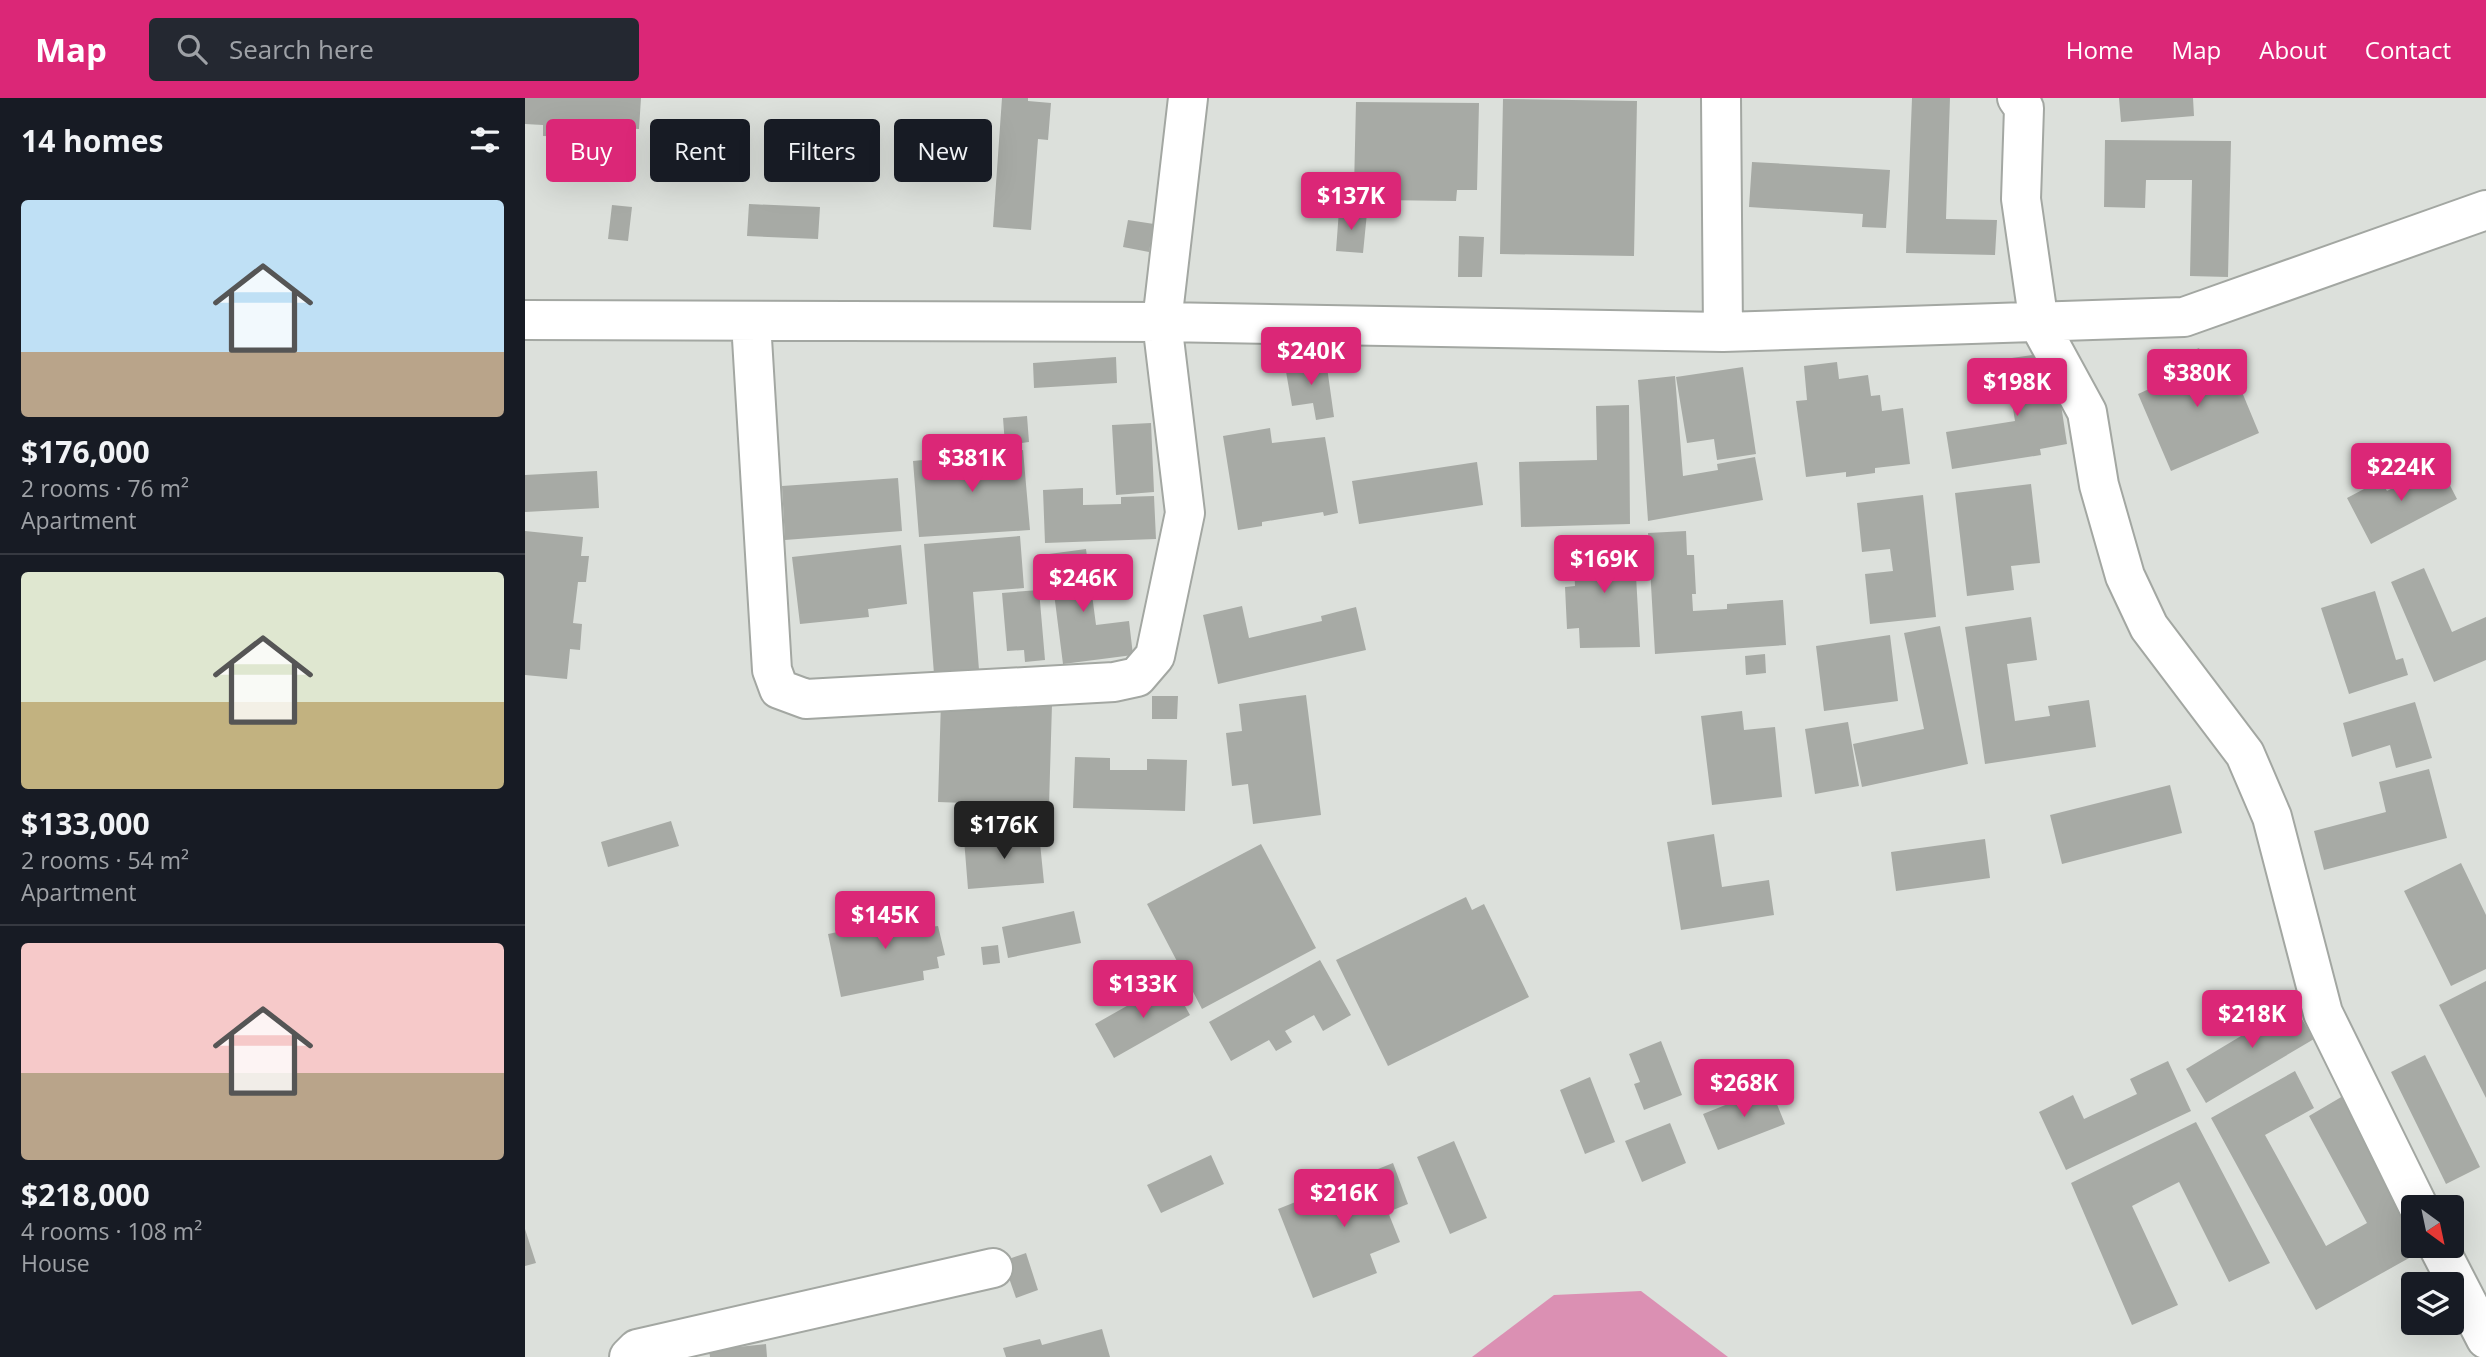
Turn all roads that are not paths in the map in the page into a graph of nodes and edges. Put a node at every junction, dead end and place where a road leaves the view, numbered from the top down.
1 (1188, 98) edge
2 (1721, 98) edge
3 (2017, 98) edge
4 (2486, 211) edge
5 (525, 320) edge
6 (751, 322) junction
7 (1162, 322) junction
8 (2039, 324) junction
9 (1723, 332) junction
10 (2413, 1195) edge
11 (2444, 1258) edge
12 (993, 1268) dead end
13 (2486, 1339) edge
14 (629, 1357) edge

1 - 7 street
2 - 9 street
3 - 8 street
4 - 8 street
5 - 6 street
6 - 7 street
6 - 7 street
7 - 9 street
8 - 9 street
8 - 10 street
11 - 13 street
12 - 14 street

